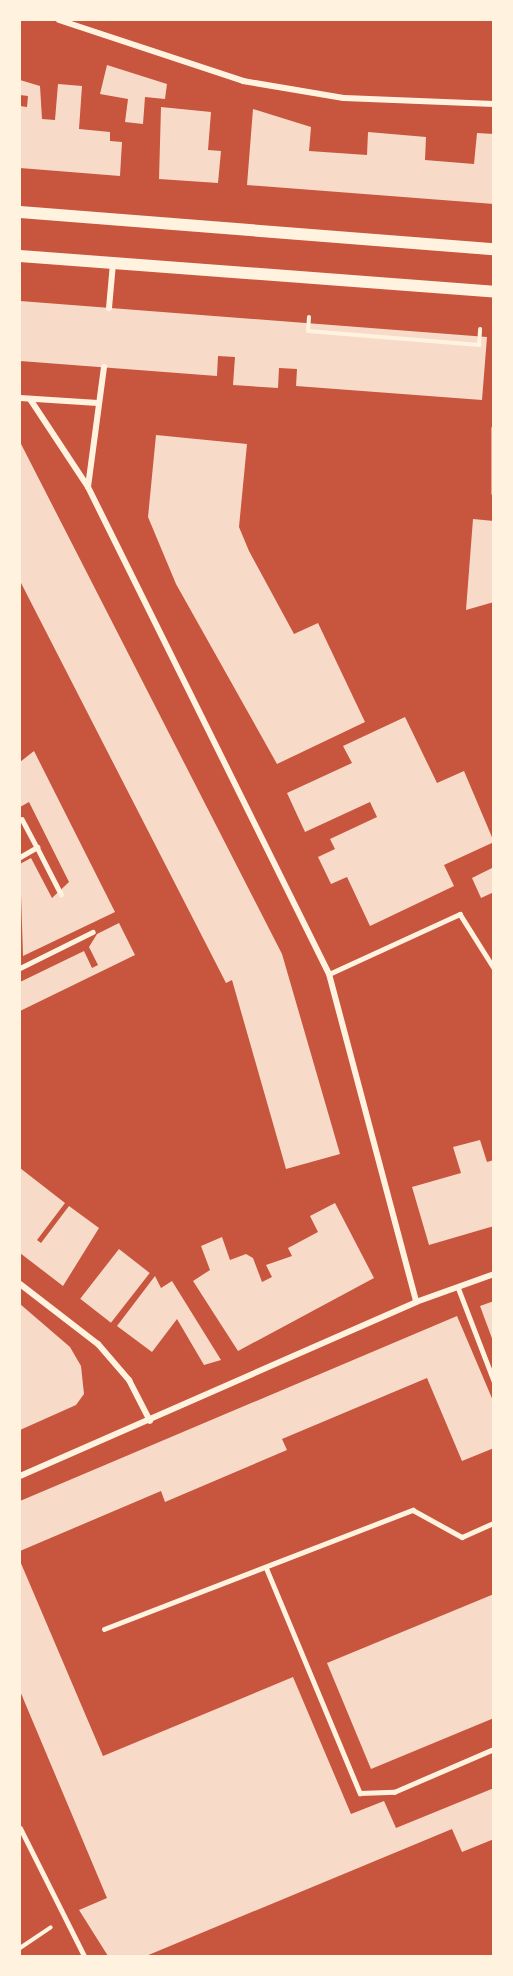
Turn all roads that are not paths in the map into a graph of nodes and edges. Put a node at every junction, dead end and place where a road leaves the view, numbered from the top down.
1 (59, 20) edge
2 (494, 104) edge
3 (20, 212) edge
4 (494, 249) edge
5 (20, 256) edge
6 (112, 263) junction
7 (494, 292) edge
8 (109, 308) dead end
9 (104, 367) dead end
10 (20, 398) edge
11 (30, 399) junction
12 (98, 403) junction
13 (494, 428) edge
14 (88, 487) junction
15 (494, 493) edge
16 (22, 819) dead end
17 (37, 847) junction
18 (20, 857) edge
19 (61, 894) dead end
20 (93, 932) dead end
21 (20, 968) edge
22 (494, 968) edge
23 (329, 974) junction
24 (494, 1274) edge
25 (20, 1284) edge
26 (458, 1287) junction
27 (416, 1302) junction
28 (494, 1381) edge
29 (150, 1421) junction
30 (20, 1476) edge
31 (494, 1523) edge
32 (266, 1566) junction
33 (104, 1629) dead end
34 (494, 1749) edge
35 (20, 1828) edge
36 (84, 1956) edge

1 - 2 street
3 - 4 main road
5 - 6 main road
6 - 7 main road
6 - 8 street
9 - 12 street
10 - 11 street
11 - 12 street
11 - 14 street
12 - 14 street
13 - 15 lane
14 - 23 street
16 - 17 lane
17 - 18 lane
17 - 19 lane
20 - 21 lane
22 - 23 lane
23 - 27 street
24 - 26 street
25 - 29 street
26 - 27 street
26 - 28 lane
27 - 29 street
29 - 30 street
31 - 32 lane
32 - 33 lane
32 - 34 lane
35 - 36 street

